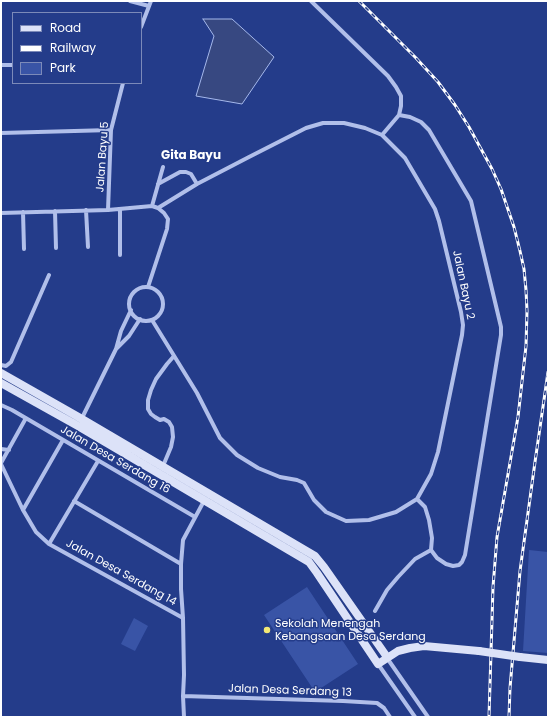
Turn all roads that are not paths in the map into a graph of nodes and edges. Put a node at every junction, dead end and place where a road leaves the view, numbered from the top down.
1 (130, 1) edge
2 (310, 1) edge
3 (150, 3) edge
4 (142, 24) edge
5 (1, 65) edge
6 (12, 65) edge
7 (123, 84) edge
8 (399, 116) junction
9 (111, 130) junction
10 (1, 133) edge
11 (382, 135) junction
12 (162, 167) dead end
13 (158, 184) junction
14 (197, 184) junction
15 (152, 206) junction
16 (158, 208) junction
17 (120, 209) junction
18 (86, 210) junction
19 (108, 210) junction
20 (55, 211) junction
21 (23, 212) junction
22 (1, 213) edge
23 (88, 247) dead end
24 (56, 248) dead end
25 (24, 249) dead end
26 (120, 255) dead end
27 (49, 275) dead end
28 (148, 287) junction
29 (131, 310) junction
30 (140, 319) junction
31 (152, 320) junction
32 (116, 349) junction
33 (174, 356) junction
34 (1, 365) edge
35 (1, 373) edge
36 (1, 383) edge
37 (1, 406) edge
38 (26, 418) junction
39 (80, 422) junction
40 (63, 440) junction
41 (1, 449) edge
42 (9, 450) junction
43 (98, 461) junction
44 (1, 463) edge
45 (162, 466) junction
46 (208, 493) junction
47 (417, 498) junction
48 (74, 501) junction
49 (204, 501) junction
50 (23, 510) junction
51 (195, 517) junction
52 (50, 544) junction
53 (430, 550) junction
54 (181, 564) junction
55 (375, 611) dead end
56 (183, 618) junction
57 (387, 658) junction
58 (548, 660) edge
59 (378, 664) junction
60 (183, 696) junction
61 (184, 717) edge
62 (390, 717) edge
63 (415, 717) edge
64 (428, 717) edge

1 - 3 street
2 - 8 street
3 - 4 street
5 - 6 street
7 - 9 street, Jalan Bayu 5
8 - 11 street
8 - 53 street
9 - 10 street
9 - 19 street, Jalan Bayu 5
11 - 14 street
11 - 47 street, Jalan Bayu 2
12 - 13 street
13 - 14 street
13 - 15 street
14 - 16 street
15 - 16 street
15 - 17 street
16 - 28 street
17 - 19 street
17 - 26 street
18 - 19 street
18 - 20 street
18 - 23 street
20 - 21 street
20 - 24 street
21 - 22 street
21 - 25 street
27 - 34 street
28 - 29 street
28 - 31 street
29 - 30 street
29 - 32 street
30 - 31 street
30 - 32 street
31 - 33 street
32 - 39 street
33 - 45 street
33 - 47 street
35 - 39 street
36 - 39 street
37 - 38 street, Jalan Desa Serdang 16
38 - 40 street, Jalan Desa Serdang 16
38 - 42 street
39 - 45 street
39 - 49 street
40 - 43 street, Jalan Desa Serdang 16
40 - 50 street
41 - 42 street
42 - 44 street
43 - 48 street
43 - 51 street, Jalan Desa Serdang 16
44 - 50 street, Jalan Desa Serdang 14
45 - 46 street
46 - 49 street
46 - 57 street
47 - 53 street
48 - 52 street
48 - 54 street
49 - 51 street
49 - 59 street
50 - 52 street, Jalan Desa Serdang 14
51 - 54 street
52 - 56 street, Jalan Desa Serdang 14
53 - 55 street
54 - 56 street
56 - 60 street
57 - 58 street, bridge
57 - 59 street
57 - 64 street
59 - 63 street
60 - 61 street
60 - 62 street, Jalan Desa Serdang 13

